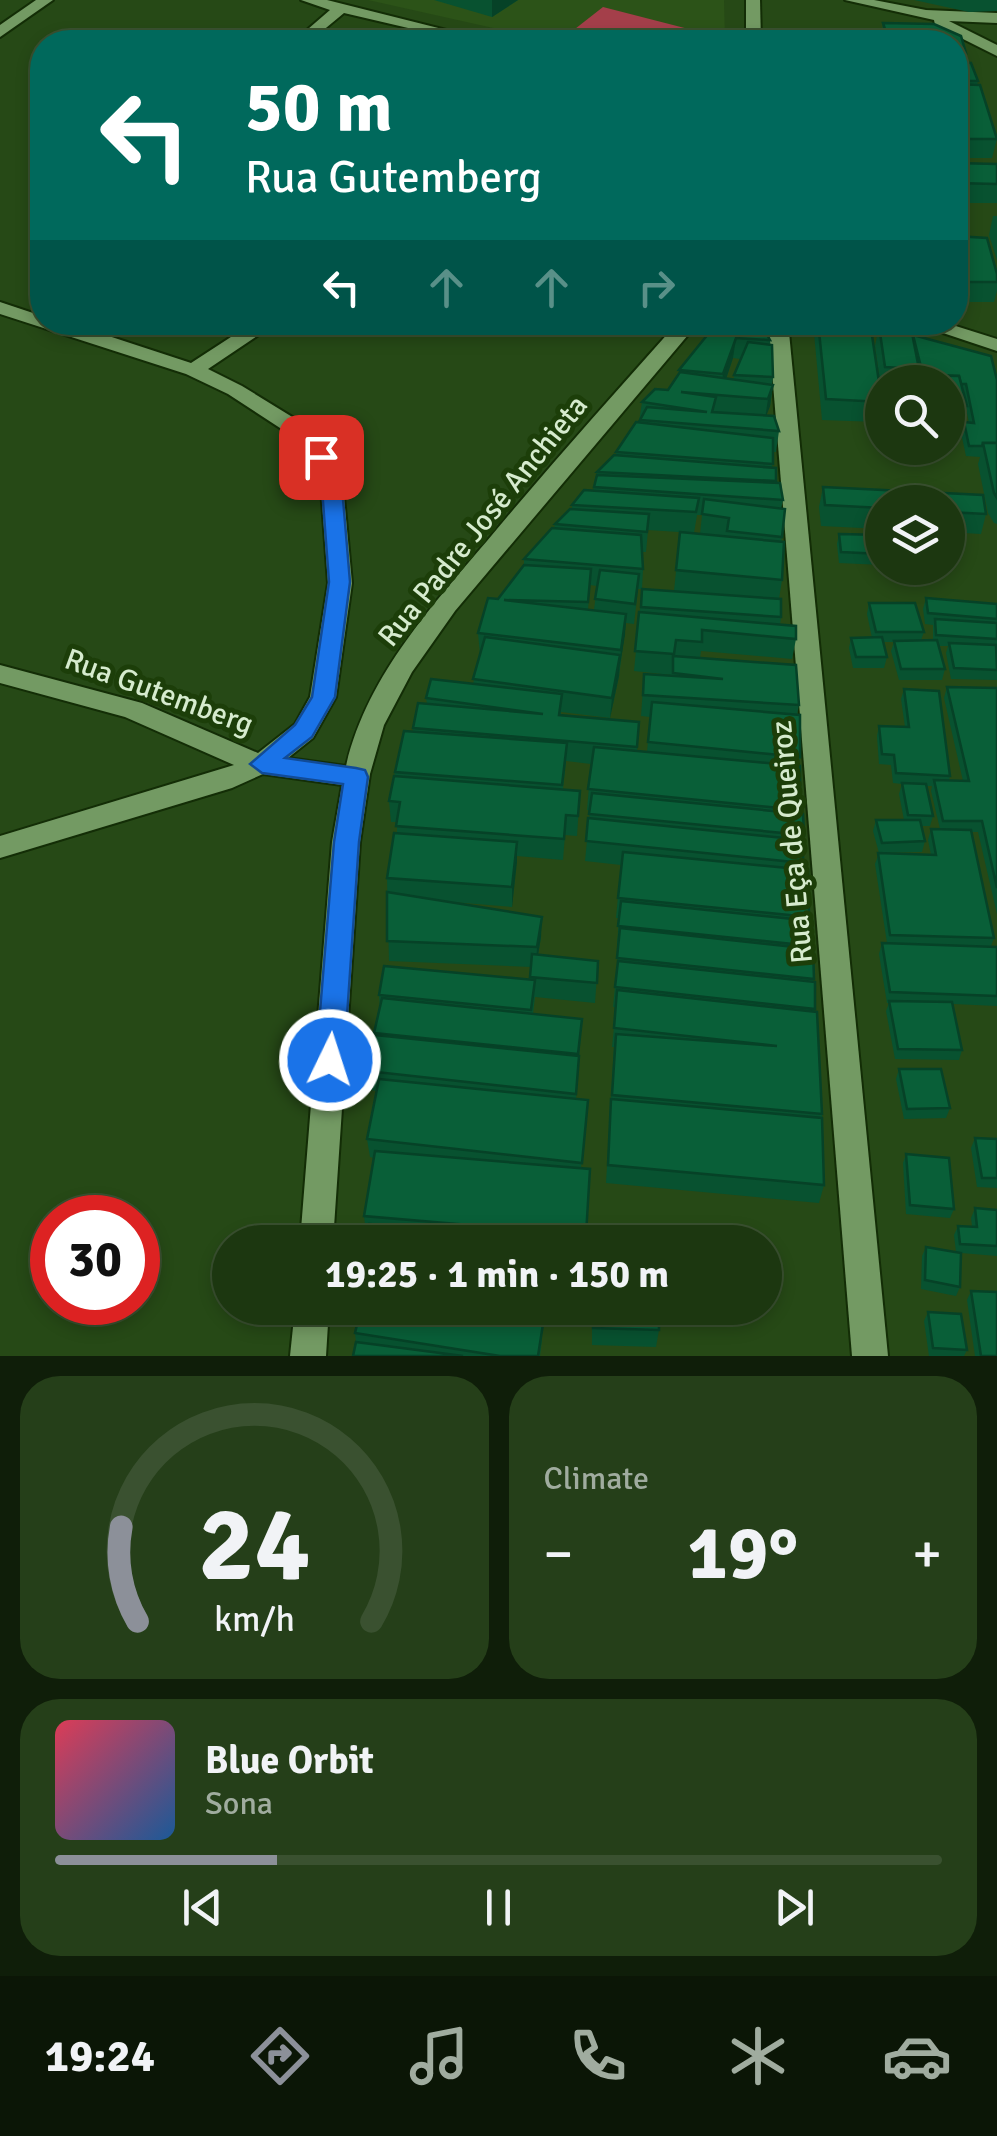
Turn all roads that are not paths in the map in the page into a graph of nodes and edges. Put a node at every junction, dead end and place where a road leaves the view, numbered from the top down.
1 (46, 0) edge
2 (308, 0) edge
3 (753, 0) edge
4 (852, 0) edge
5 (340, 8) junction
6 (926, 15) junction
7 (997, 18) edge
8 (314, 30) edge
9 (434, 30) edge
10 (754, 30) edge
11 (956, 30) edge
12 (0, 32) edge
13 (968, 36) edge
14 (997, 51) edge
15 (0, 308) edge
16 (30, 318) edge
17 (85, 335) edge
18 (248, 335) edge
19 (677, 335) edge
20 (779, 335) edge
21 (964, 335) edge
22 (997, 345) edge
23 (194, 370) junction
24 (0, 674) edge
25 (262, 764) junction
26 (356, 777) junction
27 (0, 847) edge
28 (318, 1225) edge
29 (311, 1325) edge
30 (308, 1356) edge
31 (870, 1356) edge

1 - 12 street
2 - 5 street
3 - 10 street
4 - 6 street
5 - 8 street
5 - 9 street
6 - 7 street
6 - 11 street
13 - 14 street
15 - 16 street
17 - 23 street
18 - 23 street
19 - 26 street, Rua Padre José Anchieta
20 - 31 street, Rua Eça de Queiroz
21 - 22 street
23 - 25 street
24 - 25 street, Rua Gutemberg
25 - 26 street, Rua Gutemberg
25 - 27 street
26 - 28 street, Rua Padre José Anchieta
29 - 30 street

